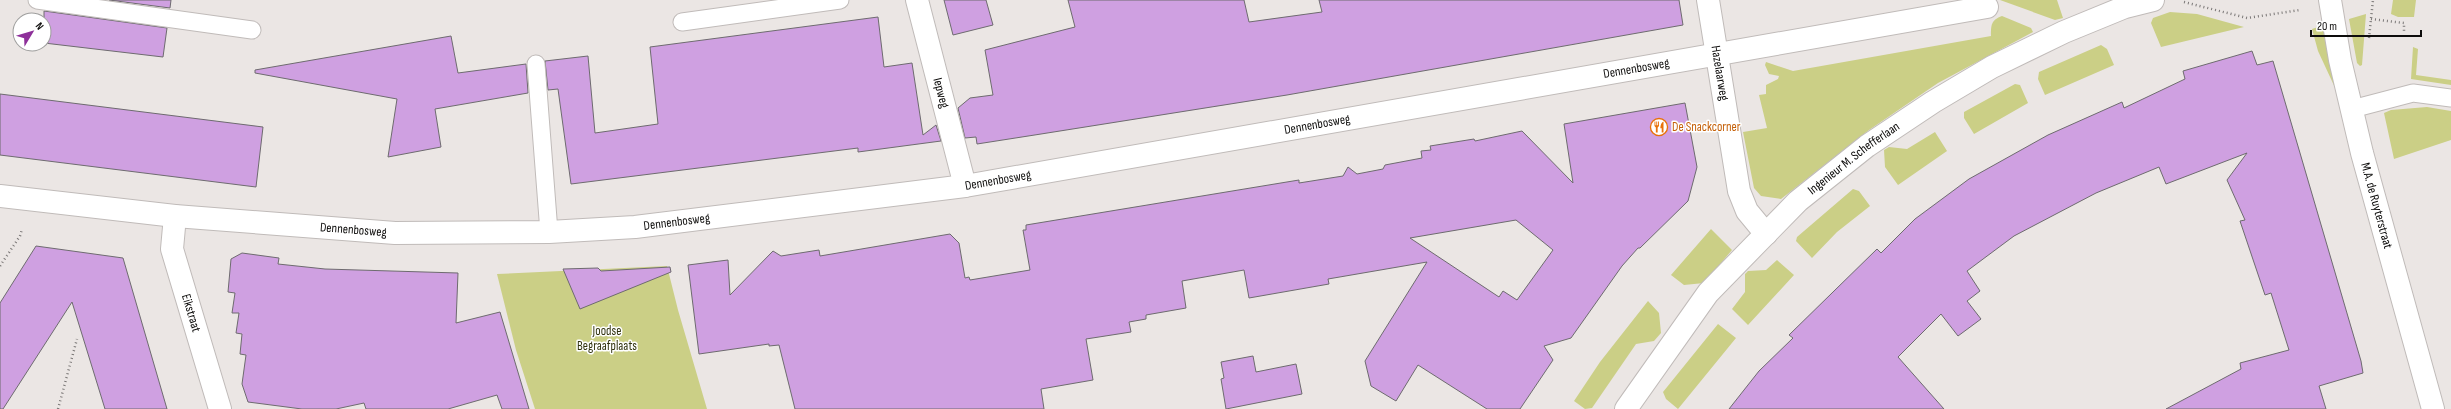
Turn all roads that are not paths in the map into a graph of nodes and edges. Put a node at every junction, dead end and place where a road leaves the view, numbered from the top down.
1 (37, 0) edge
2 (840, 0) edge
3 (917, 0) edge
4 (1708, 0) edge
5 (2153, 0) edge
6 (2330, 1) edge
7 (1987, 8) dead end
8 (682, 22) dead end
9 (252, 30) dead end
10 (1717, 56) junction
11 (536, 64) dead end
12 (2451, 98) edge
13 (2352, 109) junction
14 (965, 186) junction
15 (0, 196) edge
16 (175, 216) junction
17 (549, 232) junction
18 (1766, 234) junction
19 (2430, 408) edge
20 (220, 409) edge
21 (1626, 409) edge

1 - 9 lane
2 - 8 lane
3 - 14 street, Iepweg
4 - 10 street, Hazelaarweg
5 - 18 street, Ingenieur M. Schefferlaan
6 - 13 street, M.A. de Ruyterstraat
7 - 10 street, Dennenbosweg
10 - 14 street, Dennenbosweg
10 - 18 street, Hazelaarweg
11 - 17 lane
12 - 13 lane
13 - 19 street, M.A. de Ruyterstraat
14 - 17 street, Dennenbosweg
15 - 16 street, Dennenbosweg
16 - 17 street, Dennenbosweg
16 - 20 street, Eikstraat
18 - 21 street, Ingenieur M. Schefferlaan

